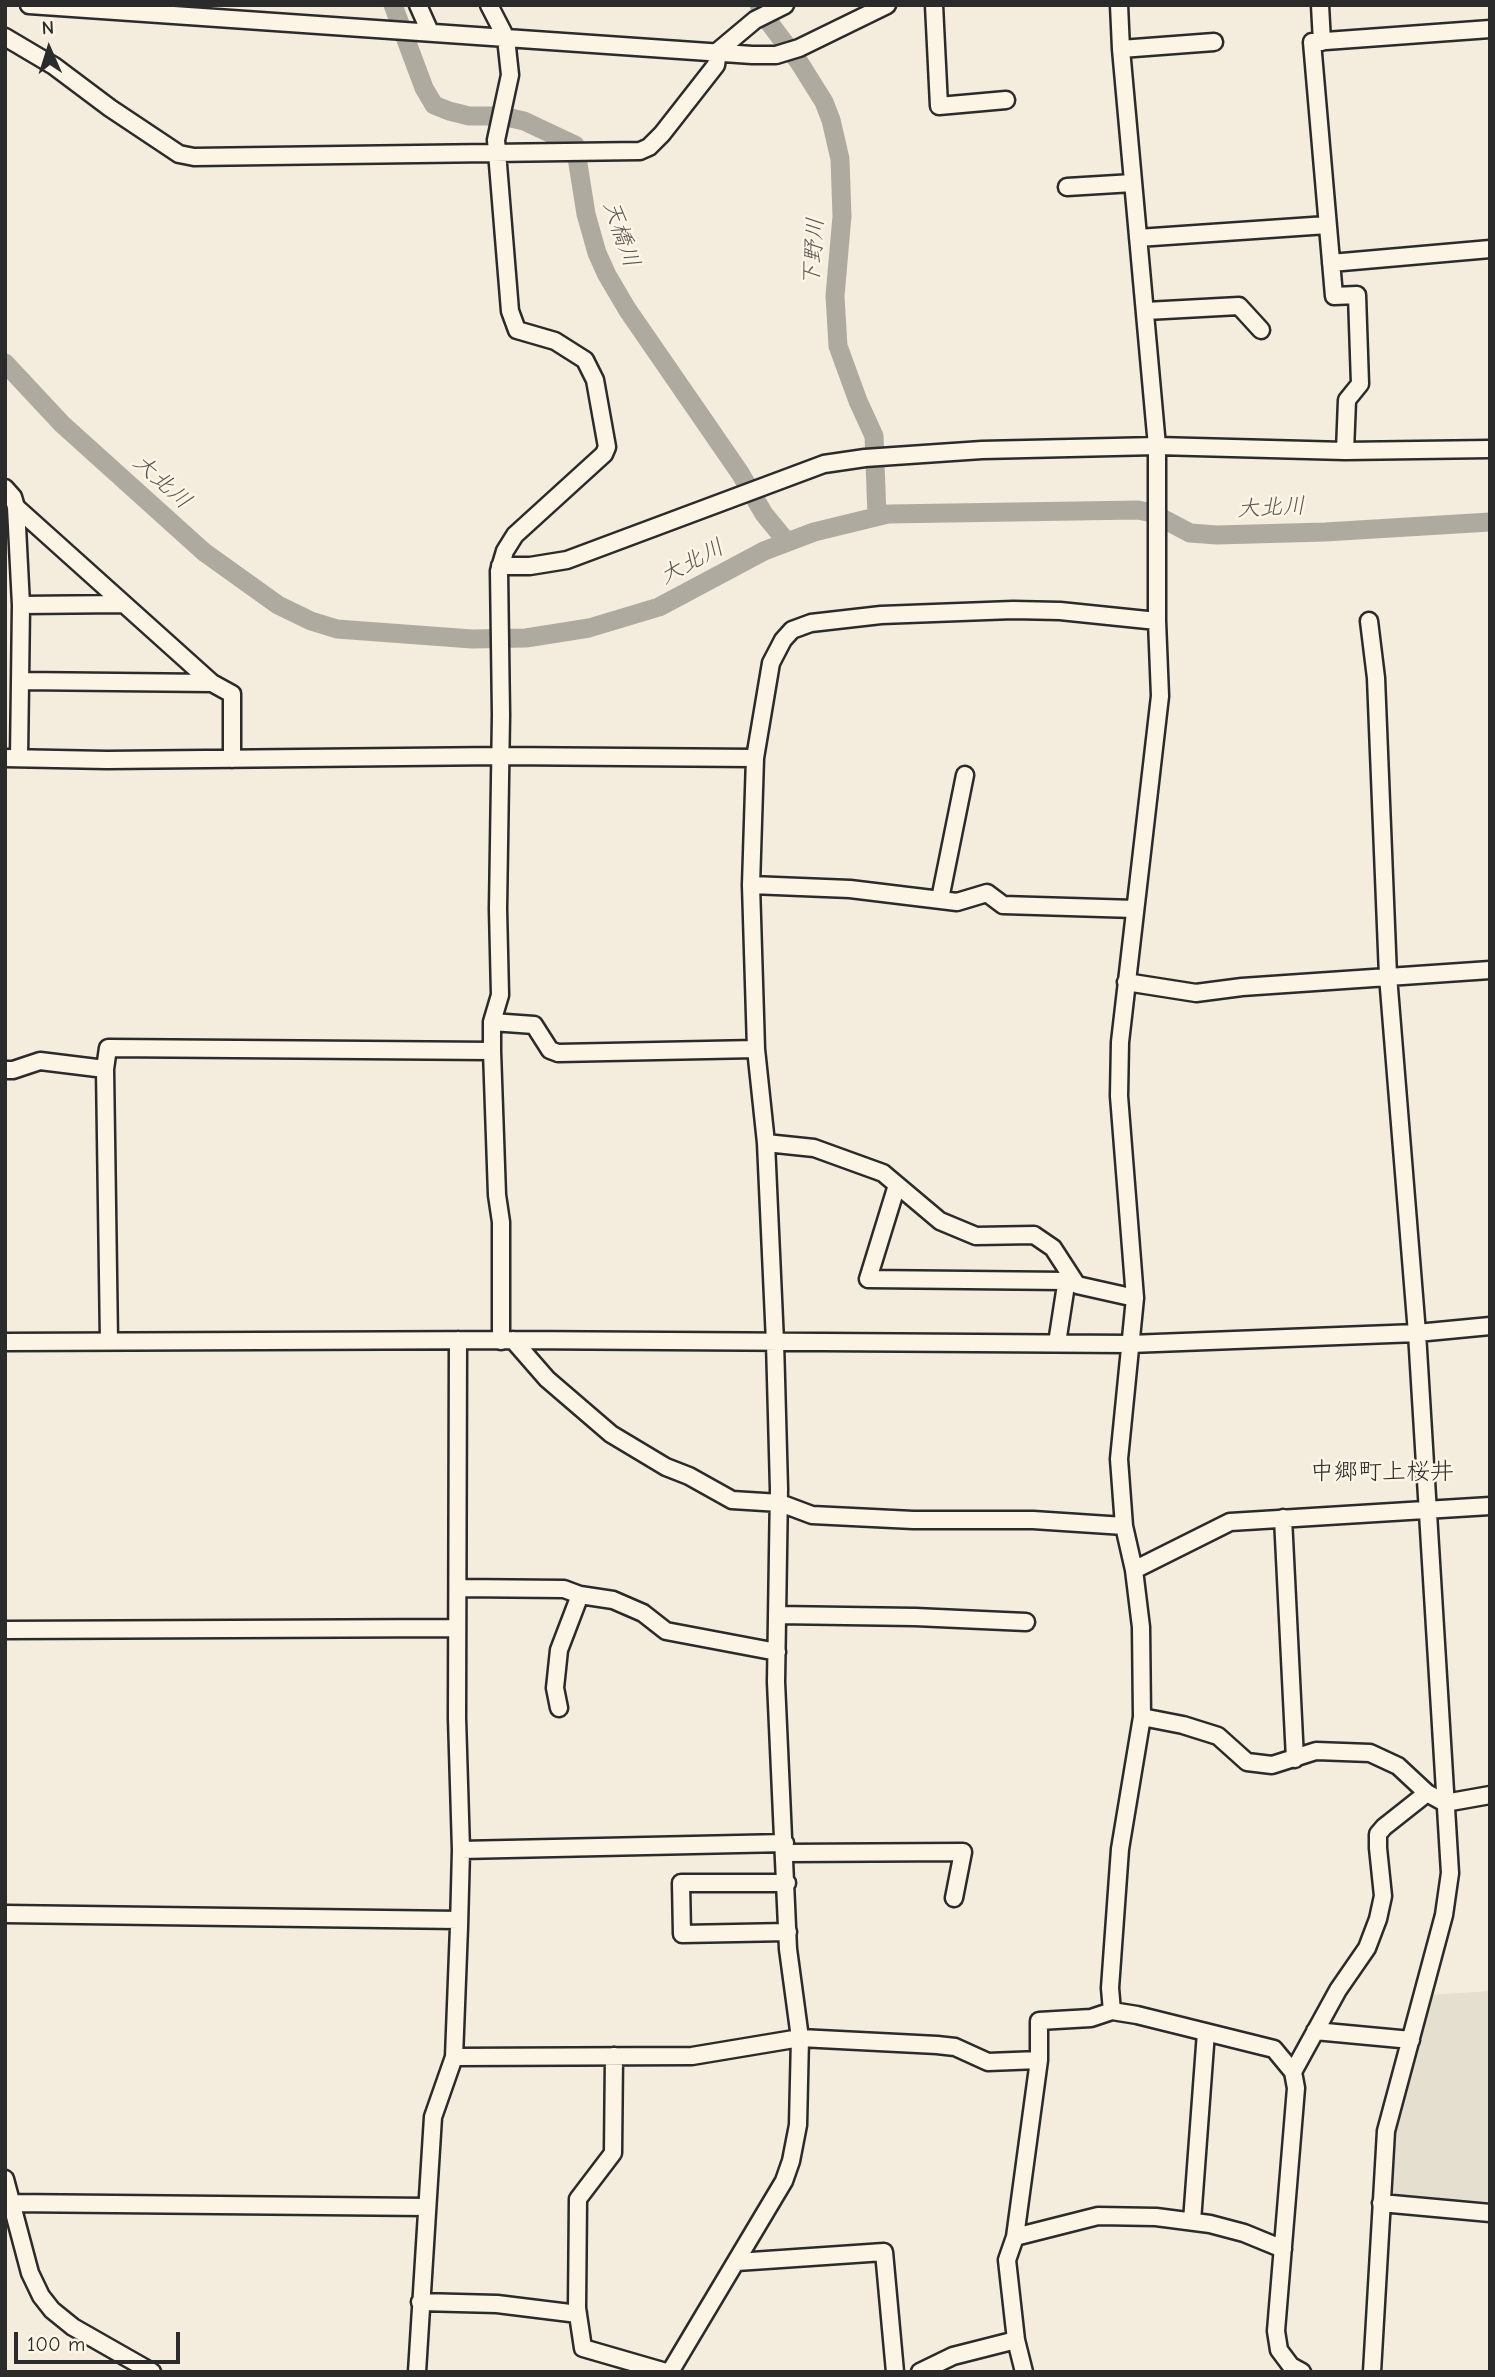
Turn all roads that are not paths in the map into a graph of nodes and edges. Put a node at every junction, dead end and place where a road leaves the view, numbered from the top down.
1 (29, 5) edge
2 (418, 5) edge
3 (489, 5) edge
4 (887, 5) edge
5 (934, 5) edge
6 (1119, 5) edge
7 (1320, 5) edge
8 (779, 8) edge
9 (1490, 29) edge
10 (430, 32) junction
11 (5, 37) edge
12 (506, 38) junction
13 (1214, 42) dead end
14 (1322, 42) junction
15 (1121, 49) junction
16 (718, 51) junction
17 (1006, 100) dead end
18 (496, 153) junction
19 (1133, 183) junction
20 (1067, 187) dead end
21 (1327, 225) junction
22 (1138, 238) junction
23 (1490, 249) edge
24 (1331, 263) junction
25 (1146, 311) junction
26 (1261, 330) dead end
27 (1490, 449) edge
28 (1157, 450) junction
29 (1345, 451) junction
30 (5, 488) edge
31 (16, 507) junction
32 (499, 569) junction
33 (124, 604) junction
34 (21, 605) junction
35 (1158, 614) junction
36 (1369, 621) dead end
37 (20, 681) junction
38 (212, 682) junction
39 (500, 756) junction
40 (12, 758) edge
41 (755, 758) junction
42 (232, 760) junction
43 (965, 775) dead end
44 (751, 885) junction
45 (940, 900) junction
46 (1135, 909) junction
47 (1490, 970) edge
48 (1388, 976) junction
49 (1126, 982) junction
50 (492, 1022) junction
51 (756, 1049) junction
52 (492, 1051) junction
53 (105, 1069) junction
54 (5, 1070) edge
55 (765, 1143) junction
56 (897, 1185) junction
57 (1067, 1275) junction
58 (1135, 1298) junction
59 (1490, 1326) edge
60 (1417, 1333) junction
61 (458, 1340) junction
62 (507, 1340) junction
63 (109, 1341) junction
64 (5, 1342) edge
65 (775, 1342) junction
66 (1057, 1343) junction
67 (1130, 1344) junction
68 (779, 1503) junction
69 (1490, 1506) edge
70 (1428, 1510) junction
71 (1283, 1518) junction
72 (1124, 1526) junction
73 (1134, 1570) junction
74 (458, 1588) junction
75 (580, 1595) junction
76 (777, 1615) junction
77 (1026, 1622) dead end
78 (457, 1628) junction
79 (5, 1630) edge
80 (777, 1652) junction
81 (559, 1708) dead end
82 (1142, 1717) junction
83 (1296, 1759) junction
84 (1427, 1793) junction
85 (1490, 1795) edge
86 (1445, 1803) junction
87 (785, 1848) junction
88 (461, 1850) junction
89 (786, 1883) junction
90 (954, 1898) dead end
91 (5, 1914) edge
92 (460, 1920) junction
93 (788, 1932) junction
94 (1112, 2011) junction
95 (1315, 2031) junction
96 (1206, 2032) junction
97 (800, 2038) junction
98 (1411, 2040) junction
99 (614, 2056) junction
100 (454, 2057) junction
101 (1039, 2060) junction
102 (1293, 2072) junction
103 (5, 2179) edge
104 (10, 2203) junction
105 (1381, 2203) junction
106 (427, 2207) junction
107 (1490, 2213) edge
108 (1192, 2221) junction
109 (1015, 2237) junction
110 (1283, 2249) junction
111 (737, 2262) junction
112 (421, 2302) junction
113 (578, 2314) junction
114 (1016, 2340) junction
115 (1293, 2370) edge
116 (152, 2372) edge
117 (417, 2372) edge
118 (668, 2372) edge
119 (895, 2372) edge
120 (920, 2372) edge
121 (1024, 2372) edge
122 (1372, 2372) edge

1 - 10 street
2 - 10 street
3 - 12 street
4 - 16 street
5 - 17 street
6 - 15 street
7 - 14 street
8 - 16 street
9 - 14 street
10 - 12 street
11 - 18 street
12 - 16 street
12 - 18 street
13 - 15 street
14 - 21 street
15 - 19 street
16 - 18 street
18 - 32 street
19 - 20 street
19 - 22 street
21 - 22 street
21 - 24 street
22 - 25 street
23 - 24 street
24 - 29 street
25 - 26 street
25 - 28 street
27 - 29 street
28 - 29 street
28 - 32 street
28 - 35 street
30 - 31 street
31 - 33 street
31 - 34 street
32 - 39 street
33 - 34 street
33 - 38 street
34 - 37 street
35 - 41 street
35 - 46 street
36 - 48 street
37 - 38 street
37 - 40 street
38 - 42 street
39 - 41 street
39 - 42 street
39 - 50 street
40 - 42 street
41 - 44 street
43 - 45 street
44 - 45 street
44 - 51 street
45 - 46 street
46 - 49 street
47 - 48 street
48 - 49 street
48 - 60 street
49 - 58 street
50 - 51 street
50 - 52 street
51 - 55 street
52 - 53 street
52 - 62 street
53 - 54 street
53 - 63 street
55 - 56 street
55 - 65 street
56 - 57 street
56 - 57 street
57 - 58 street
57 - 66 street
58 - 67 street
59 - 60 street
60 - 67 street
60 - 70 street
61 - 62 street
61 - 63 street
61 - 74 street
62 - 65 street
62 - 68 street
63 - 64 street
65 - 66 street
65 - 68 street
66 - 67 street
67 - 72 street
68 - 72 street
68 - 76 street
69 - 70 street
70 - 71 street
70 - 86 street
71 - 73 street
71 - 83 street
72 - 73 street
73 - 82 street
74 - 75 street
74 - 78 street
75 - 80 street
75 - 81 street
76 - 77 street
76 - 80 street
78 - 79 street
78 - 88 street
80 - 87 street
82 - 83 street
82 - 94 street
83 - 84 street
84 - 86 street
84 - 95 street
85 - 86 street
86 - 98 street
87 - 88 street
87 - 89 street
87 - 90 street
88 - 92 street
89 - 93 street
89 - 93 street
91 - 92 street
92 - 100 street
93 - 97 street
94 - 96 street
94 - 101 street
95 - 98 street
95 - 102 street
96 - 102 street
96 - 108 street
97 - 99 street
97 - 101 street
97 - 111 street
98 - 105 street
99 - 100 street
99 - 113 street
100 - 106 street
101 - 109 street
102 - 110 street
103 - 104 street
104 - 106 street
104 - 116 street
105 - 107 street
105 - 122 street
106 - 112 street
108 - 109 street
108 - 110 street
109 - 114 street
110 - 115 street
111 - 118 street
111 - 119 street
112 - 113 street
112 - 117 street
113 - 118 street
114 - 120 street
114 - 121 street

